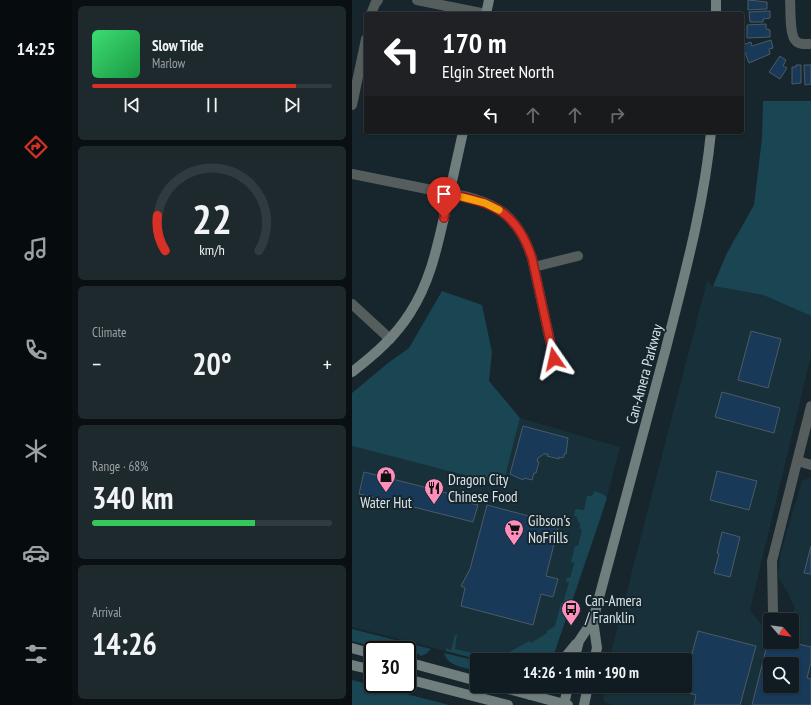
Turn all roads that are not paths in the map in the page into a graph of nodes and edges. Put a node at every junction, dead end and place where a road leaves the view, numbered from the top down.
1 (378, 0) edge
2 (417, 0) edge
3 (489, 0) edge
4 (716, 0) edge
5 (790, 0) edge
6 (372, 12) edge
7 (476, 12) edge
8 (486, 12) edge
9 (716, 12) edge
10 (811, 44) edge
11 (364, 48) edge
12 (352, 105) edge
13 (463, 134) edge
14 (711, 134) edge
15 (352, 174) edge
16 (449, 194) junction
17 (578, 256) dead end
18 (534, 267) junction
19 (352, 304) edge
20 (390, 340) junction
21 (554, 359) dead end
22 (352, 372) edge
23 (811, 406) edge
24 (798, 461) junction
25 (811, 465) edge
26 (773, 612) dead end
27 (593, 620) junction
28 (579, 641) junction
29 (352, 648) edge
30 (364, 651) edge
31 (569, 653) edge
32 (576, 653) edge
33 (596, 653) edge
34 (352, 664) edge
35 (416, 664) edge
36 (364, 667) edge
37 (470, 679) edge
38 (416, 681) edge
39 (523, 693) edge
40 (534, 693) edge
41 (567, 693) edge
42 (587, 693) edge
43 (530, 695) junction
44 (508, 705) edge
45 (565, 705) edge
46 (584, 705) edge

1 - 6 street
2 - 7 street
3 - 8 main road
4 - 9 main road
5 - 10 street
11 - 12 street
13 - 16 main road
14 - 27 main road, Can-Amera Parkway
15 - 16 street
16 - 18 street
16 - 20 main road
17 - 18 street
18 - 21 street
19 - 20 street
20 - 22 main road
23 - 24 street
24 - 25 street
24 - 26 street
27 - 28 main road, Can-Amera Parkway
27 - 33 main road, Can-Amera Parkway
28 - 31 main road
28 - 32 main road, Can-Amera Parkway
29 - 30 main road
34 - 36 main road
35 - 37 main road
38 - 44 main road
39 - 43 main road
40 - 43 main road
41 - 45 main road
42 - 46 main road
43 - 45 main road

